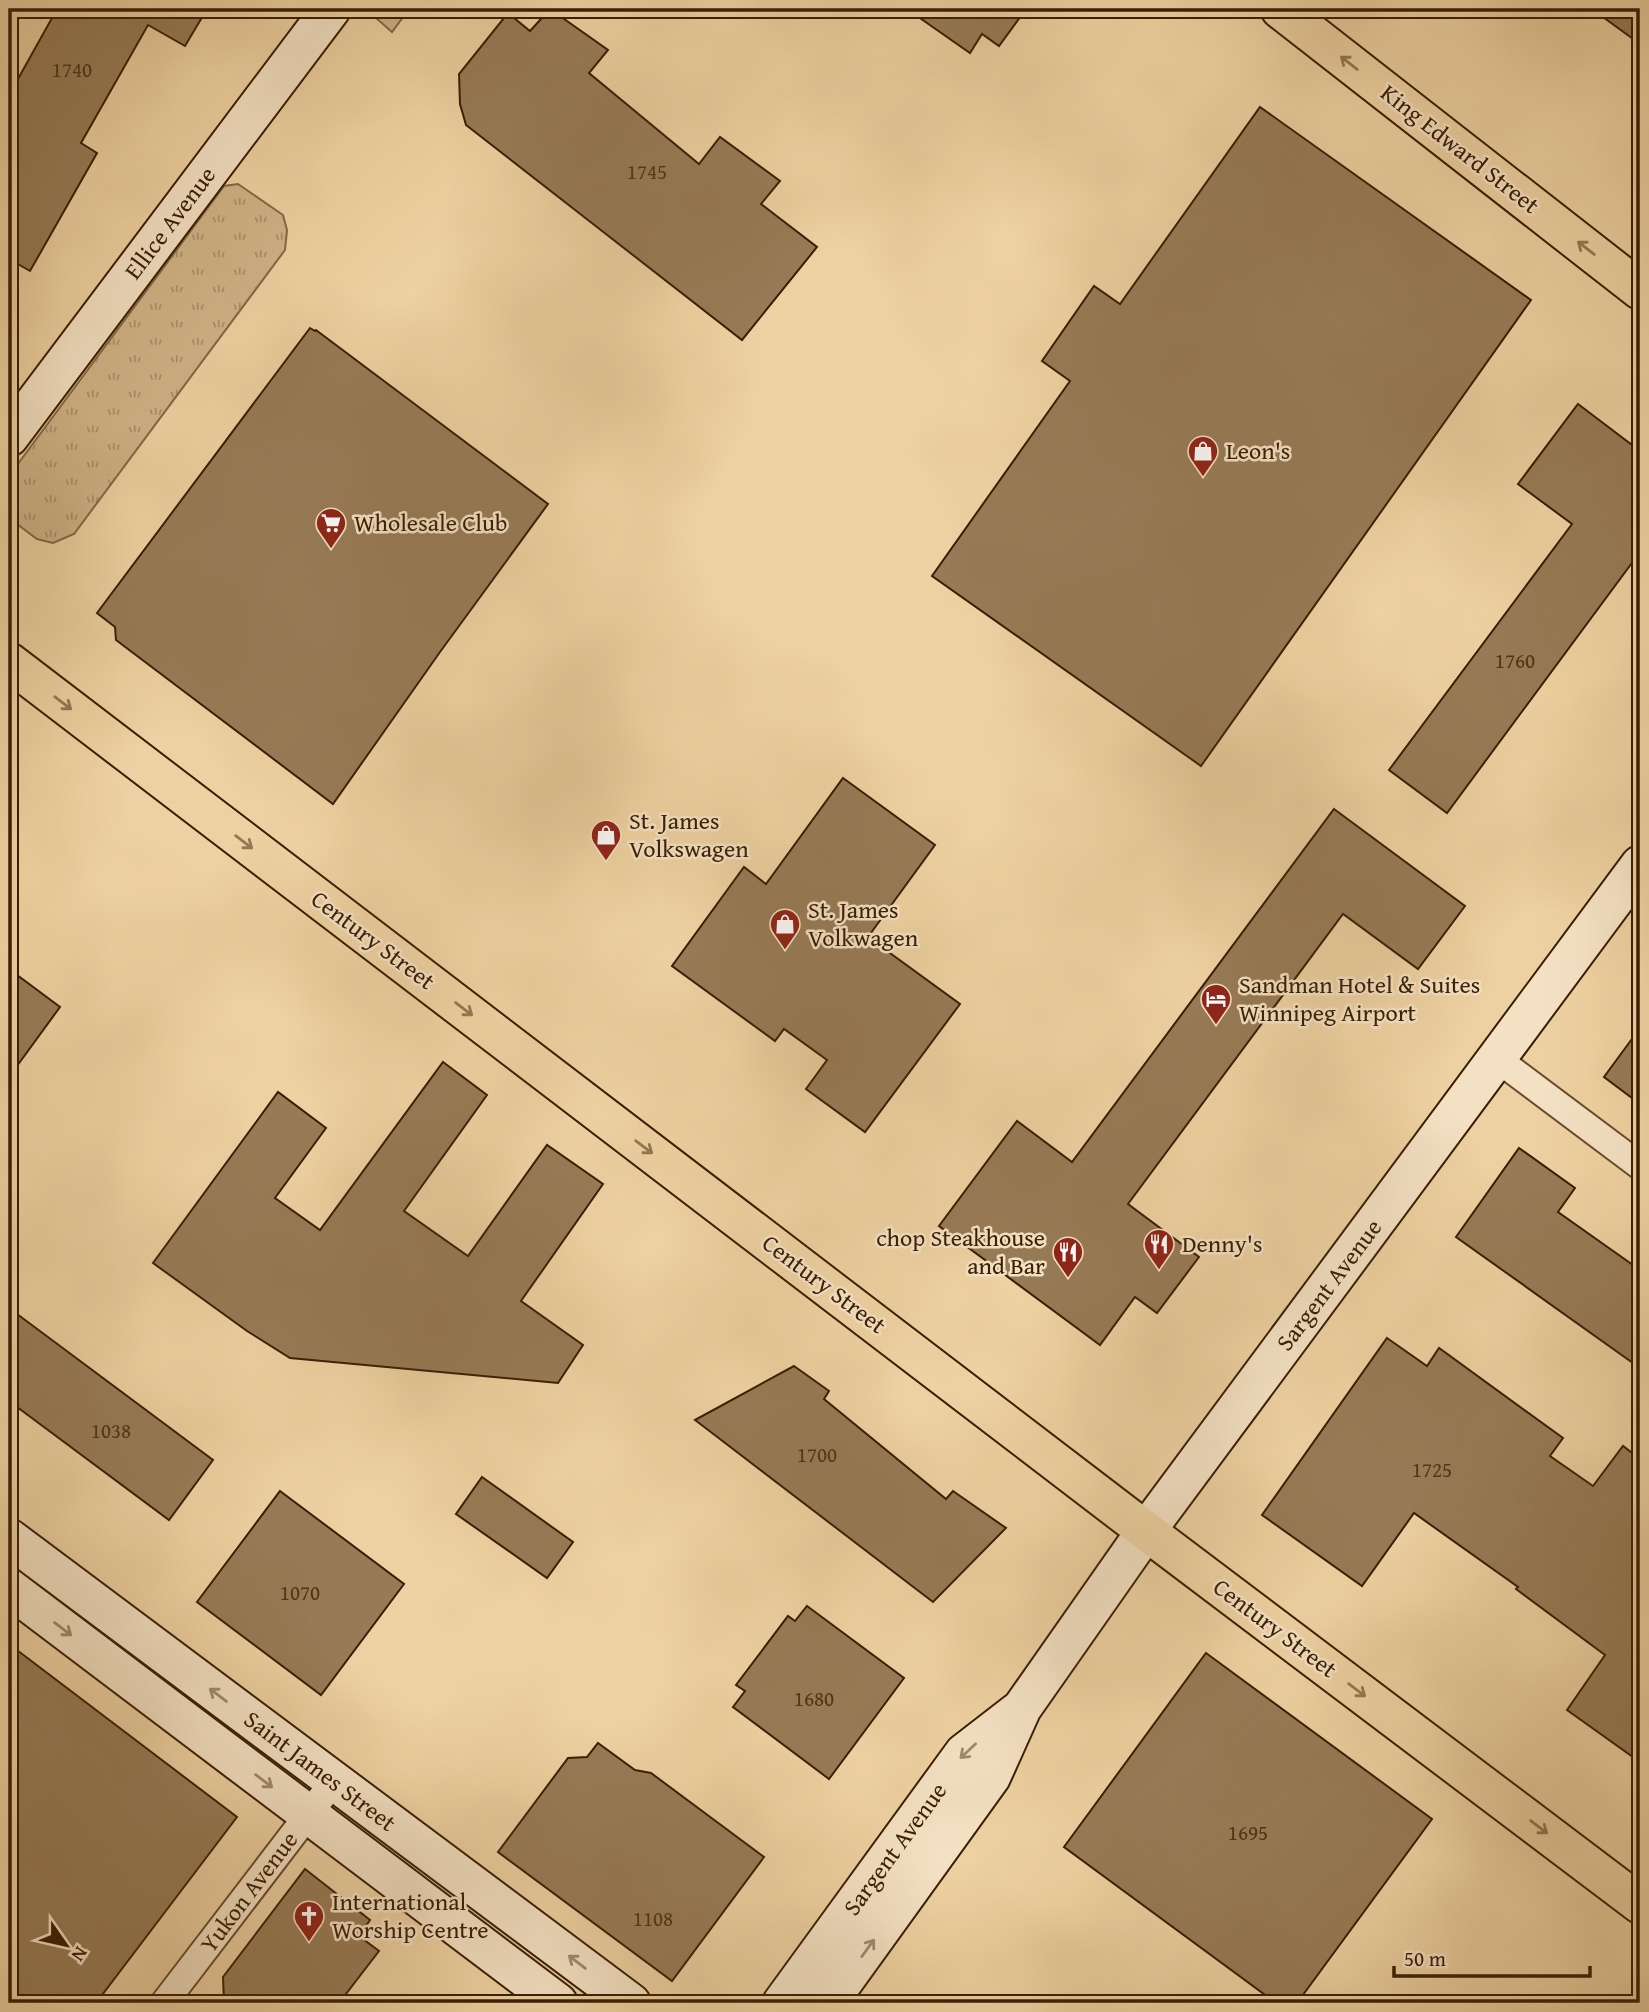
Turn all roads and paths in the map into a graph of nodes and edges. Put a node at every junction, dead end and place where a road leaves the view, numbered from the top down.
1 (331, 9) edge
2 (1280, 9) edge
3 (1640, 290) edge
4 (9, 437) edge
5 (9, 662) edge
6 (1640, 865) edge
7 (1496, 1058) junction
8 (1640, 1167) edge
9 (1146, 1531) junction
10 (9, 1538) edge
11 (9, 1588) edge
12 (1022, 1709) junction
13 (334, 1781) junction
14 (308, 1815) junction
15 (1640, 1904) edge
16 (164, 2003) edge
17 (558, 2003) edge
18 (631, 2003) edge
19 (782, 2003) edge
20 (828, 2003) edge

1 - 4 main road, Ellice Avenue
3 -> 2 main road, King Edward Street
5 -> 9 main road, Century Street
6 - 7 main road, Sargent Avenue
7 - 8 street
7 - 9 main road, Sargent Avenue
9 - 12 main road, Sargent Avenue
9 -> 15 main road, Century Street
13 -> 10 main road, Saint James Street
11 -> 14 main road, Saint James Street
12 -> 19 main road, Sargent Avenue
20 -> 12 main road, Sargent Avenue
13 - 14 street, Yukon Avenue
18 -> 13 main road, Saint James Street
14 - 16 street, Yukon Avenue
14 - 17 main road, Saint James Street

